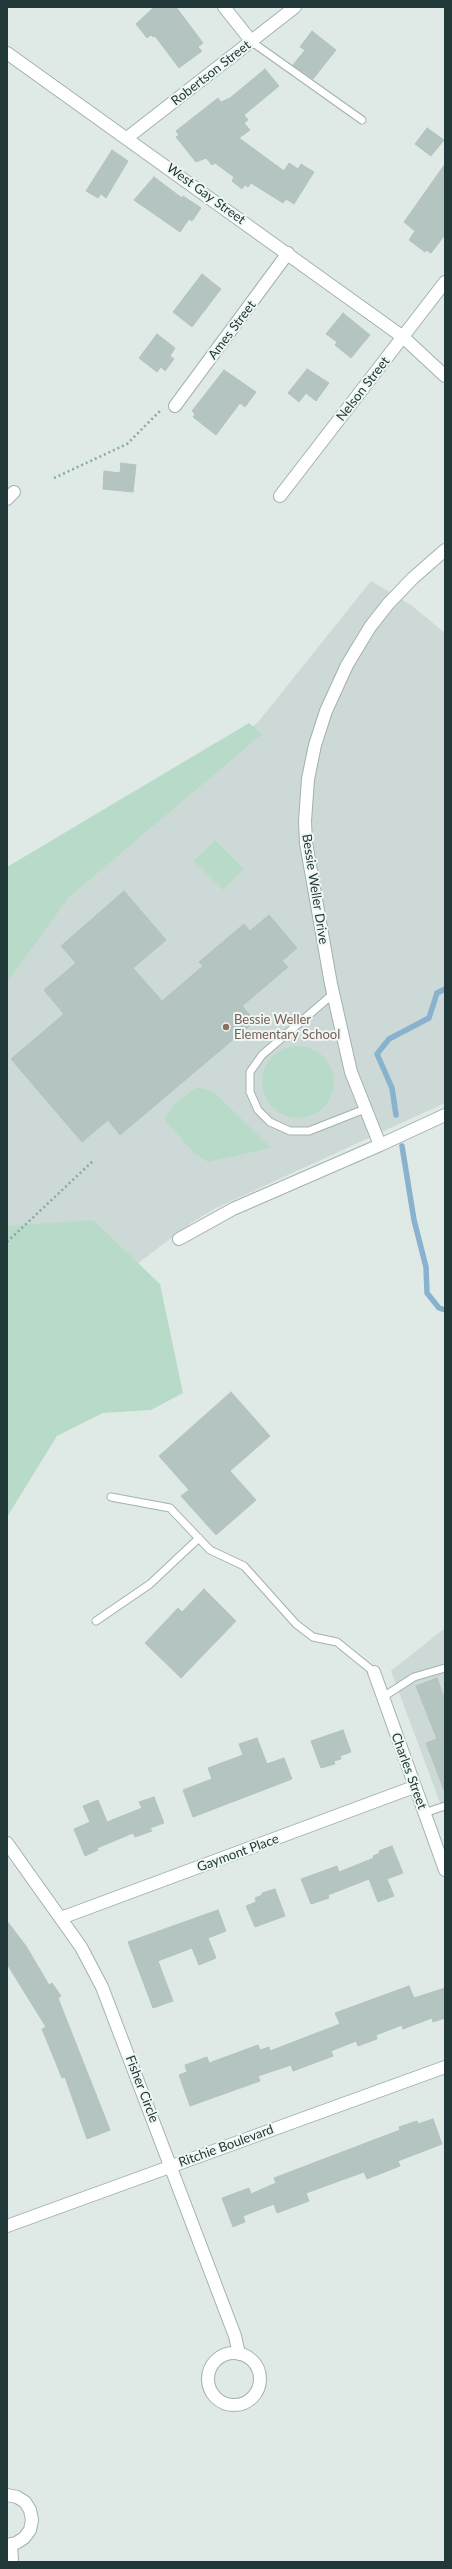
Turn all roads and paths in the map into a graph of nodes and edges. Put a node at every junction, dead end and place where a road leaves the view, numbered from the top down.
1 (224, 7) edge
2 (295, 7) edge
3 (252, 42) junction
4 (7, 53) edge
5 (362, 120) dead end
6 (127, 138) junction
7 (288, 254) junction
8 (445, 282) edge
9 (403, 337) junction
10 (445, 376) edge
11 (177, 403) joint
12 (54, 478) dead end
13 (280, 496) dead end
14 (445, 550) edge
15 (334, 994) junction
16 (366, 1109) junction
17 (445, 1115) edge
18 (380, 1145) junction
19 (94, 1160) dead end
20 (179, 1239) dead end
21 (7, 1242) edge
22 (111, 1497) dead end
23 (199, 1538) junction
24 (96, 1621) dead end
25 (445, 1668) edge
26 (374, 1672) joint
27 (382, 1697) junction
28 (414, 1787) junction
29 (445, 1806) edge
30 (424, 1813) junction
31 (7, 1842) edge
32 (445, 1870) edge
33 (61, 1918) junction
34 (445, 2067) edge
35 (170, 2166) junction
36 (7, 2226) edge
37 (239, 2354) junction
38 (7, 2495) edge
39 (9, 2544) edge
40 (12, 2562) edge

1 - 3 street
2 - 3 street, Robertson Street
3 - 5 lane
3 - 6 street, Robertson Street
4 - 6 street, West Gay Street
6 - 7 street, West Gay Street
7 - 9 street, West Gay Street
7 - 11 street, Ames Street
8 - 9 street, Nelson Street
9 - 10 street, West Gay Street
9 - 13 street, Nelson Street
11 - 12 path
14 - 15 street, Bessie Weller Drive
15 - 16 street, Bessie Weller Drive
15 - 16 lane
16 - 18 street, Bessie Weller Drive
17 - 18 street
18 - 20 street
19 - 21 path
22 - 23 lane
23 - 24 lane
23 - 26 lane
25 - 27 lane
26 - 27 street, Charles Street
27 - 28 street, Charles Street
28 - 30 street, Charles Street
28 - 33 street, Gaymont Place
29 - 30 lane
30 - 32 street, Charles Street
31 - 33 street, Fisher Circle
33 - 35 street, Fisher Circle
34 - 35 street, Ritchie Boulevard
35 - 36 street, Ritchie Boulevard
35 - 37 street, Fisher Circle
37 - 37 street
38 - 39 street
39 - 40 street

